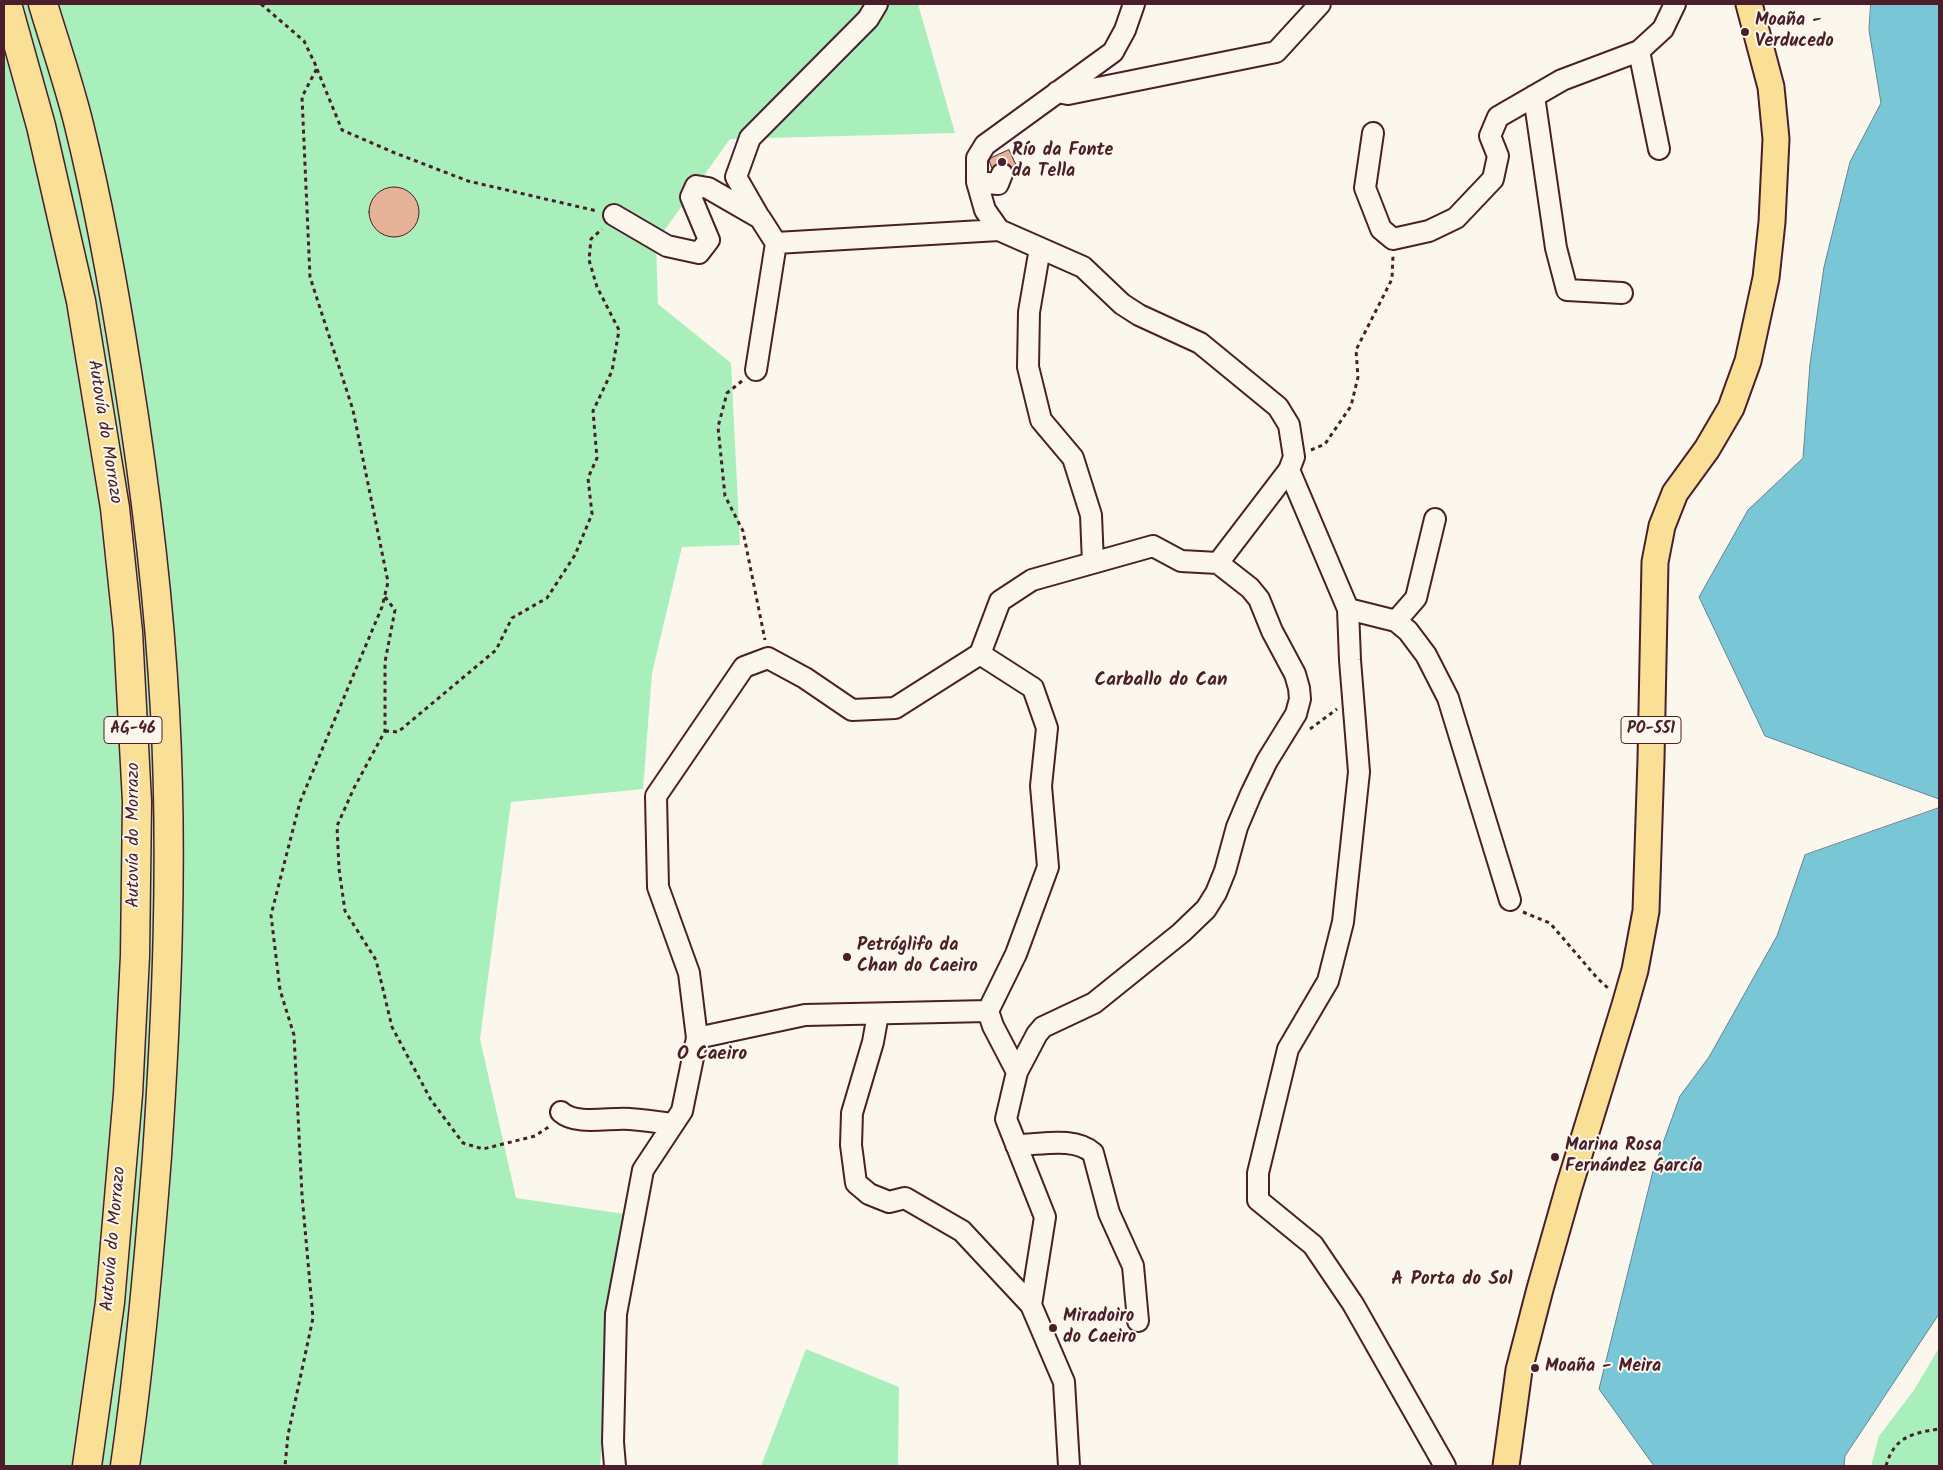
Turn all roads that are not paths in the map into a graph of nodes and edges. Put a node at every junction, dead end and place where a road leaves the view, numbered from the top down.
1 (7, 4) edge
2 (43, 4) edge
3 (877, 4) edge
4 (1134, 4) edge
5 (1320, 4) edge
6 (1674, 4) edge
7 (1750, 4) edge
8 (1639, 51) junction
9 (1057, 92) junction
10 (1534, 96) junction
11 (1373, 133) dead end
12 (1659, 149) dead end
13 (1002, 174) dead end
14 (977, 182) junction
15 (760, 218) junction
16 (611, 222) road end
17 (999, 230) junction
18 (776, 243) junction
19 (1040, 248) junction
20 (1622, 293) dead end
21 (756, 370) road end
22 (1292, 464) junction
23 (1435, 519) dead end
24 (1093, 563) junction
25 (1218, 563) junction
26 (1348, 609) junction
27 (1396, 621) junction
28 (980, 654) junction
29 (1510, 900) road end
30 (988, 1011) junction
31 (878, 1014) junction
32 (697, 1038) junction
33 (1017, 1072) junction
34 (563, 1114) road end
35 (672, 1124) junction
36 (1016, 1145) junction
37 (1031, 1305) junction
38 (1138, 1321) dead end
39 (87, 1466) edge
40 (125, 1466) edge
41 (615, 1466) edge
42 (1069, 1466) edge
43 (1445, 1466) edge
44 (1506, 1466) edge

1 - 39 highway, Autovía do Morrazo / AG-46
2 - 40 highway, Autovía do Morrazo / AG-46
3 - 15 street
4 - 9 street
5 - 9 street
6 - 8 street
7 - 44 main road, PO-551
8 - 10 street
8 - 12 street
9 - 14 street
10 - 11 street
10 - 20 street
13 - 14 street
14 - 17 street
15 - 16 street
15 - 18 street
17 - 18 street
17 - 19 street
18 - 21 street
19 - 22 street
19 - 24 street
22 - 25 street
22 - 26 street
23 - 27 street
24 - 25 street
24 - 28 street
25 - 33 street
26 - 27 street
26 - 43 street
27 - 29 street
28 - 30 street
28 - 32 street
30 - 31 street
30 - 33 street
31 - 32 street
31 - 37 street
32 - 35 street
33 - 36 street
34 - 35 street
35 - 41 street
36 - 37 street
36 - 38 street
37 - 42 street

